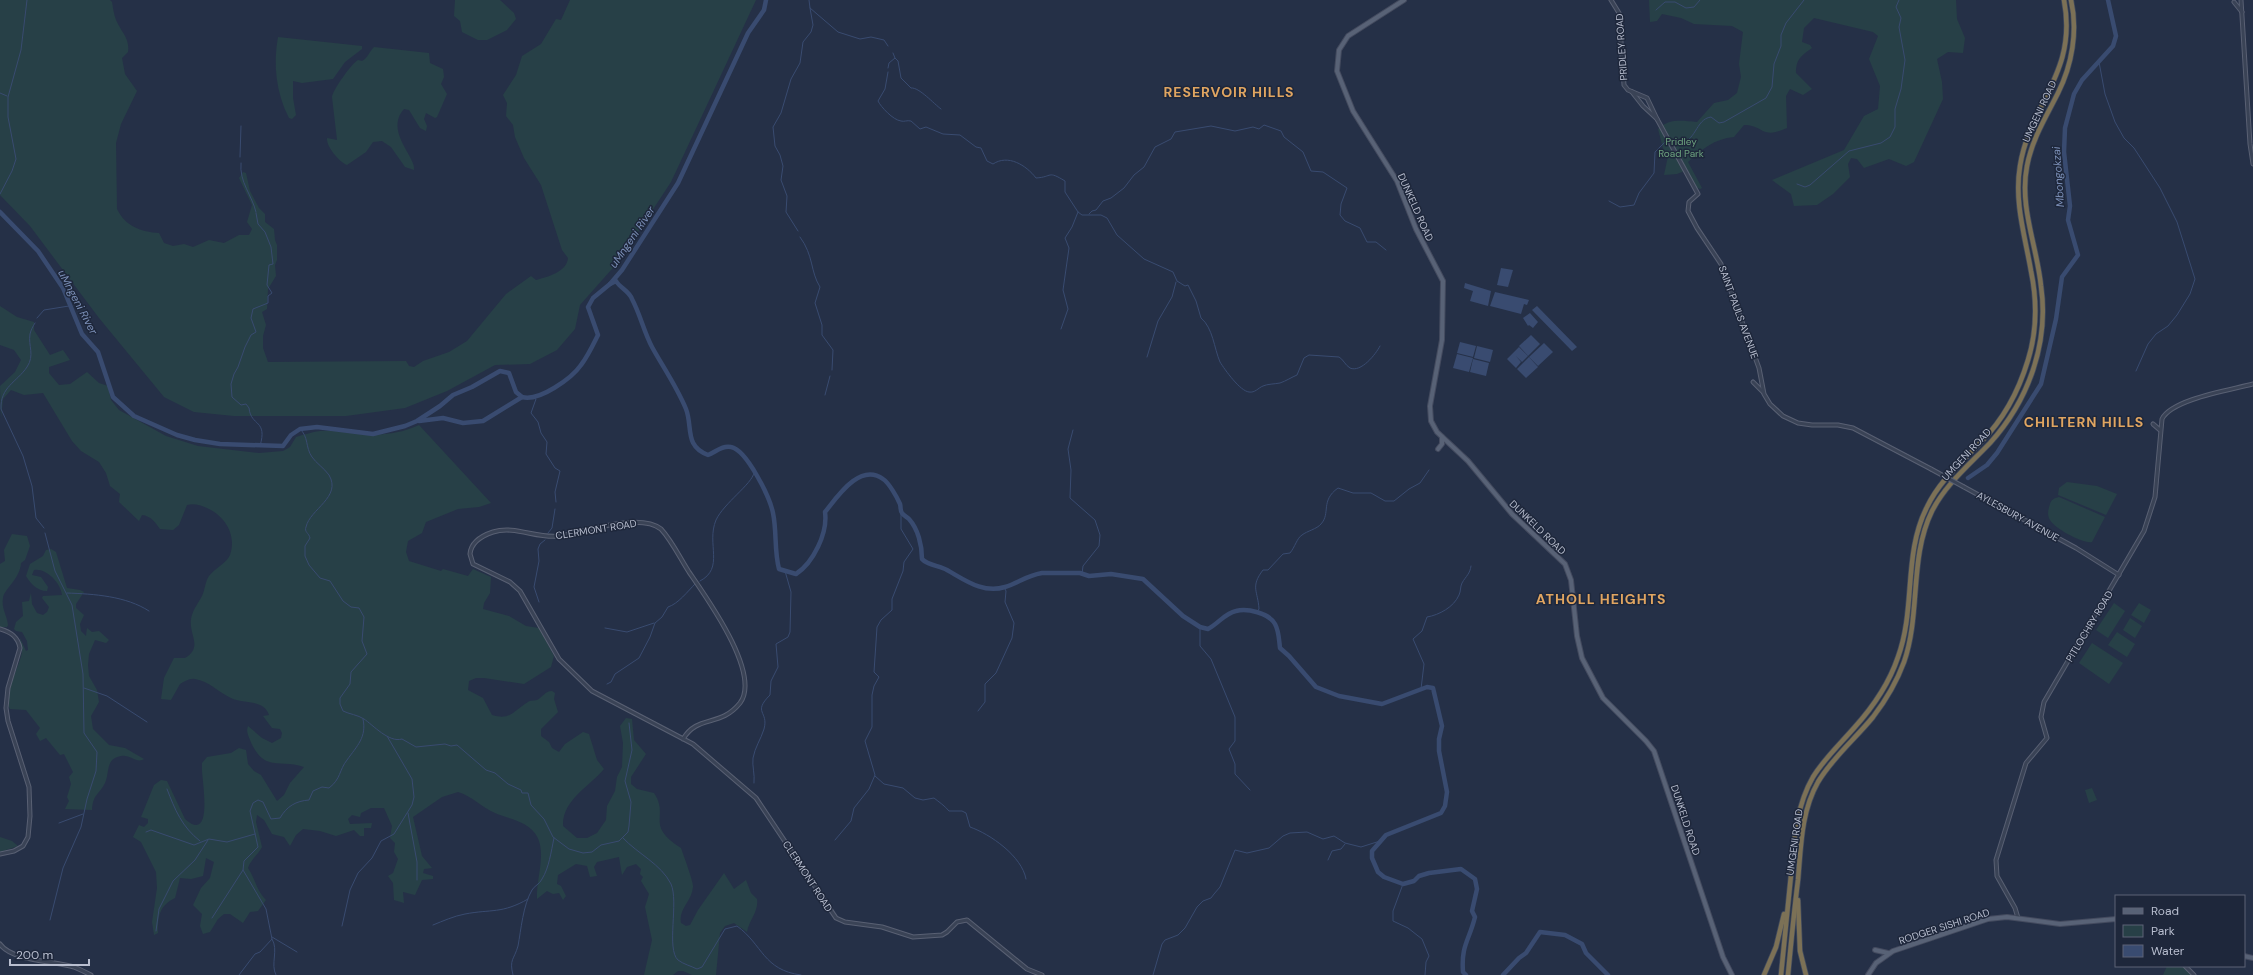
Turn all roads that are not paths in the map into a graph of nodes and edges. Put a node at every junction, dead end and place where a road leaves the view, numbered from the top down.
1 (1404, 0) edge
2 (1611, 0) edge
3 (2064, 0) edge
4 (2071, 0) edge
5 (2241, 0) edge
6 (2234, 2) dead end
7 (2242, 12) junction
8 (1632, 92) junction
9 (1657, 119) junction
10 (2253, 164) edge
11 (1698, 194) joint
12 (1753, 382) dead end
13 (2253, 384) edge
14 (1763, 393) junction
15 (2153, 424) dead end
16 (2160, 430) junction
17 (1442, 437) junction
18 (1438, 449) dead end
19 (2119, 575) junction
20 (0, 629) edge
21 (683, 739) junction
22 (1794, 849) junction
23 (0, 854) edge
24 (1798, 872) junction
25 (2018, 918) junction
26 (2115, 920) edge
27 (0, 944) edge
28 (1875, 950) dead end
29 (1888, 953) junction
30 (2186, 967) edge
31 (91, 975) edge
32 (1042, 975) edge
33 (1732, 975) edge
34 (1764, 975) edge
35 (1781, 975) edge
36 (1788, 975) edge
37 (1806, 975) edge
38 (1868, 975) edge
39 (2194, 975) edge

1 - 17 main road, DUNKELD ROAD
2 - 8 street, PRIDLEY ROAD
3 - 22 highway, UMGENI ROAD
4 - 24 highway, UMGENI ROAD
5 - 7 street
6 - 7 street
7 - 10 street
8 - 9 street, PRIDLEY ROAD
8 - 9 street, PRIDLEY ROAD
9 - 11 street, PRIDLEY ROAD
11 - 14 street, SAINT PAULS AVENUE
12 - 14 street, AYLESBURY AVENUE
13 - 16 street, PITLOCHRY ROAD
14 - 19 street, AYLESBURY AVENUE, bridge
15 - 16 street
16 - 19 street, PITLOCHRY ROAD
17 - 18 main road
17 - 33 main road, DUNKELD ROAD
19 - 25 street, PITLOCHRY ROAD
20 - 23 street
21 - 21 street, CLERMONT ROAD
21 - 32 street, CLERMONT ROAD
22 - 34 highway
22 - 35 highway, UMGENI ROAD
24 - 36 highway, UMGENI ROAD
24 - 37 highway
25 - 26 main road, RODGER SISHI ROAD
25 - 29 main road, RODGER SISHI ROAD
27 - 31 street
28 - 29 main road
29 - 38 main road, RODGER SISHI ROAD
30 - 39 street

